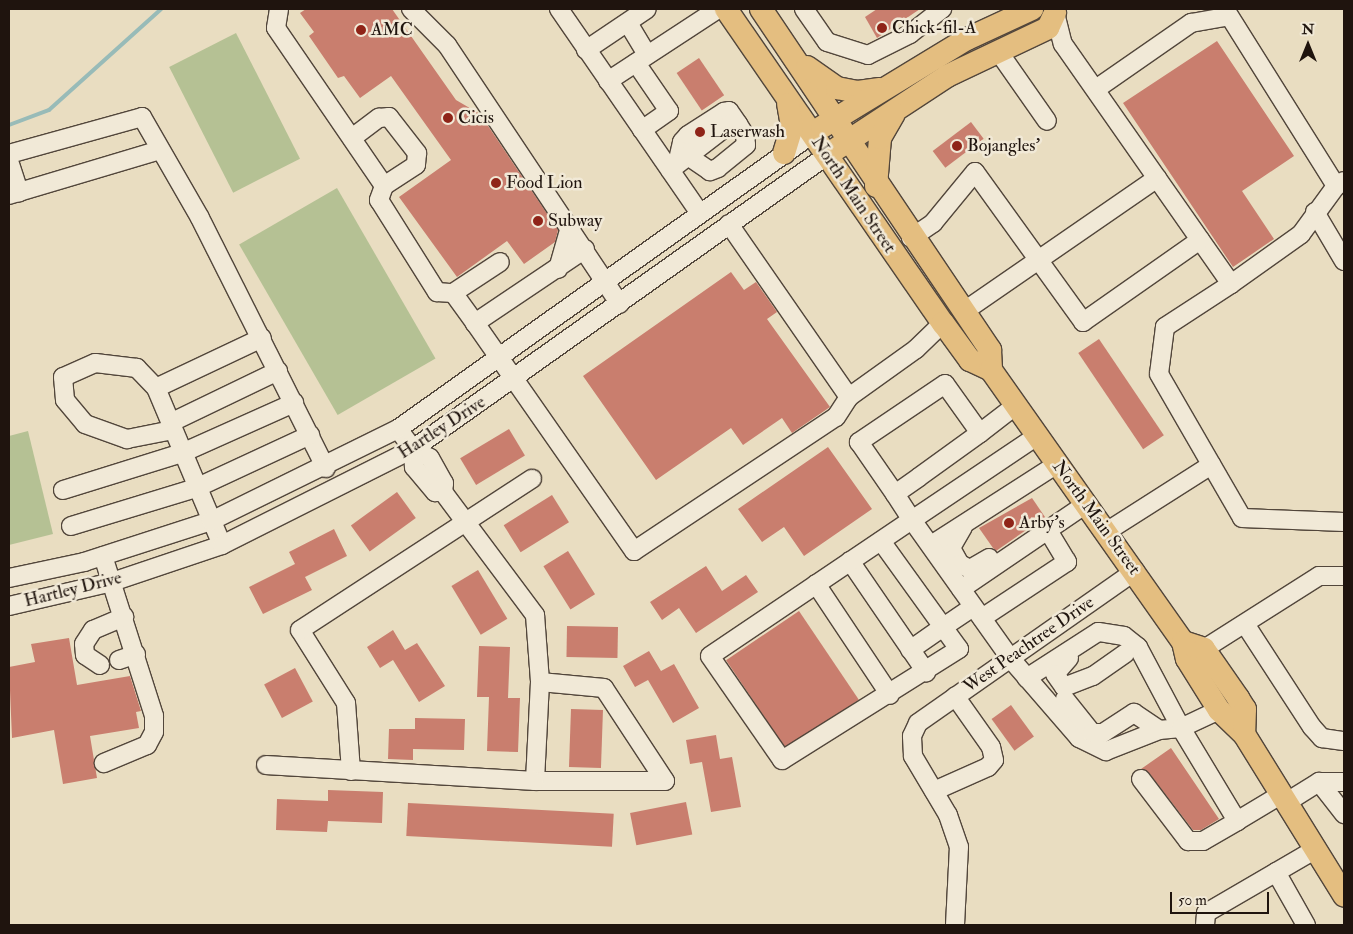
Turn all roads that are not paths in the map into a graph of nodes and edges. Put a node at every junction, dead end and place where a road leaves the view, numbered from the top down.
1 (279, 9) edge
2 (411, 9) edge
3 (559, 9) edge
4 (648, 9) edge
5 (718, 9) edge
6 (726, 9) edge
7 (761, 9) edge
8 (804, 9) edge
9 (942, 9) edge
10 (1032, 9) edge
11 (1056, 10) edge
12 (1009, 13) edge
13 (1226, 13) edge
14 (628, 23) junction
15 (586, 50) junction
16 (998, 51) junction
17 (792, 56) junction
18 (641, 59) junction
19 (608, 81) junction
20 (885, 88) junction
21 (1096, 89) junction
22 (788, 101) junction
23 (896, 110) junction
24 (835, 118) junction
25 (1047, 121) dead end
26 (642, 130) junction
27 (811, 134) junction
28 (352, 138) junction
29 (848, 141) junction
30 (160, 150) junction
31 (784, 153) junction
32 (9, 154) edge
33 (826, 156) junction
34 (9, 161) edge
35 (678, 163) junction
36 (1157, 178) junction
37 (1340, 183) edge
38 (384, 186) junction
39 (876, 186) junction
40 (14, 194) edge
41 (699, 212) junction
42 (1315, 212) junction
43 (729, 224) junction
44 (570, 227) junction
45 (911, 238) junction
46 (1200, 240) junction
47 (584, 249) junction
48 (1038, 261) junction
49 (1344, 261) edge
50 (500, 262) dead end
51 (558, 268) junction
52 (604, 279) junction
53 (1231, 284) junction
54 (453, 293) junction
55 (620, 304) junction
56 (967, 317) junction
57 (474, 323) junction
58 (943, 323) junction
59 (262, 338) junction
60 (497, 356) junction
61 (991, 370) junction
62 (278, 371) junction
63 (512, 381) junction
64 (156, 388) junction
65 (849, 397) junction
66 (294, 403) junction
67 (1015, 406) junction
68 (171, 426) junction
69 (398, 429) junction
70 (980, 433) junction
71 (310, 435) junction
72 (1038, 436) junction
73 (414, 449) junction
74 (182, 453) junction
75 (1057, 464) junction
76 (1211, 465) junction
77 (326, 468) junction
78 (532, 479) dead end
79 (196, 488) junction
80 (63, 490) dead end
81 (895, 494) junction
82 (1086, 504) junction
83 (912, 520) junction
84 (212, 521) junction
85 (468, 522) junction
86 (966, 522) junction
87 (1344, 522) edge
88 (71, 526) dead end
89 (1106, 532) junction
90 (1044, 533) junction
91 (881, 540) junction
92 (936, 542) junction
93 (222, 545) junction
94 (104, 556) junction
95 (850, 561) junction
96 (1135, 571) junction
97 (1344, 576) edge
98 (9, 578) edge
99 (112, 582) junction
100 (816, 584) junction
101 (965, 586) junction
102 (9, 606) edge
103 (977, 612) junction
104 (124, 617) junction
105 (1245, 624) junction
106 (943, 628) junction
107 (1098, 632) junction
108 (1124, 636) junction
109 (910, 650) junction
110 (1191, 650) junction
111 (136, 654) junction
112 (1125, 654) junction
113 (1010, 658) junction
114 (119, 660) dead end
115 (100, 665) dead end
116 (926, 672) junction
117 (1027, 678) junction
118 (540, 682) junction
119 (890, 695) junction
120 (955, 696) junction
121 (1058, 702) junction
122 (1245, 709) junction
123 (1219, 710) junction
124 (1181, 728) junction
125 (1158, 730) junction
126 (1244, 734) junction
127 (1344, 741) edge
128 (104, 764) dead end
129 (266, 765) dead end
130 (351, 771) junction
131 (1141, 779) dead end
132 (535, 781) junction
133 (1319, 782) junction
134 (1344, 782) edge
135 (934, 791) junction
136 (1284, 798) junction
137 (1344, 814) edge
138 (1237, 821) junction
139 (1316, 849) junction
140 (1276, 872) junction
141 (1344, 895) edge
142 (1201, 924) edge
143 (955, 925) edge
144 (1306, 925) edge

1 - 28 street
2 - 44 street
3 - 15 street
4 - 14 street
5 - 18 street
6 - 22 main road, North Main Street
7 - 17 main road, North Main Street
8 - 9 street
10 - 12 main road
11 - 16 main road
11 - 21 street
12 - 20 main road
13 - 21 street
13 - 37 street
14 - 15 street
14 - 18 street
15 - 19 street
16 - 23 main road
16 - 25 street
17 - 20 main road
17 - 24 main road, North Main Street
18 - 19 street
18 - 26 street
19 - 26 street
20 - 24 main road
21 - 36 street
22 - 27 main road, North Main Street
22 - 31 main road
23 - 29 main road
23 - 39 main road
24 - 27 main road
24 - 29 main road, North Main Street
26 - 35 street
27 - 31 street, Hartley Drive
27 - 33 main road, North Main Street
28 - 38 street
28 - 38 street
29 - 33 main road
29 - 39 main road, North Main Street
30 - 32 street
30 - 40 street
30 - 59 street
31 - 41 street, Hartley Drive
33 - 43 street, Hartley Drive
33 - 58 main road, North Main Street
34 - 40 street
35 - 35 street
35 - 41 street
36 - 46 street
36 - 48 street
37 - 42 street
38 - 54 street
39 - 45 main road, North Main Street
41 - 52 street, Hartley Drive
42 - 49 street
42 - 53 street
43 - 55 street, Hartley Drive
43 - 65 street
44 - 47 street
44 - 51 street
45 - 48 street
45 - 56 main road, North Main Street
46 - 48 street
46 - 53 street
47 - 51 street
47 - 52 street
48 - 56 street
50 - 54 street
51 - 57 street
52 - 55 street
52 - 60 street, Hartley Drive
53 - 76 street
54 - 57 street
55 - 63 street, Hartley Drive
56 - 58 main road
56 - 61 main road, North Main Street
57 - 60 street
58 - 61 main road, North Main Street
58 - 65 street
59 - 62 street
59 - 64 street
60 - 63 street
60 - 69 street, Hartley Drive
61 - 67 main road, North Main Street
62 - 66 street
62 - 68 street
63 - 65 street
63 - 73 street, Hartley Drive
64 - 68 street
64 - 68 street
66 - 71 street
66 - 74 street
67 - 70 street
67 - 72 main road, North Main Street
68 - 74 street
69 - 73 street
69 - 77 street, Hartley Drive
70 - 81 street
70 - 81 street
71 - 77 street
71 - 79 street
72 - 75 main road, North Main Street
72 - 83 street
73 - 85 street
73 - 93 street, Hartley Drive
74 - 79 street
74 - 80 street
75 - 82 main road, North Main Street
75 - 86 street
76 - 87 street
76 - 89 street
77 - 84 street, Hartley Drive
78 - 85 street
79 - 84 street
79 - 88 street
81 - 83 street
82 - 89 main road, North Main Street
82 - 90 street
83 - 91 street
83 - 92 street
84 - 93 street
84 - 94 street, Hartley Drive
85 - 118 street
85 - 130 street
86 - 90 street
86 - 92 street
89 - 96 main road, North Main Street
90 - 101 street
90 - 103 street
91 - 95 street
91 - 106 street
92 - 101 street
93 - 99 street, Hartley Drive
94 - 98 street, Hartley Drive
94 - 99 street
95 - 100 street
95 - 109 street
96 - 110 main road, North Main Street
96 - 113 street, West Peachtree Drive
97 - 105 street
99 - 102 street, Hartley Drive
99 - 104 street
100 - 119 street
100 - 119 street
101 - 103 street
103 - 106 street
103 - 113 street
104 - 111 street
104 - 115 street
105 - 110 street
105 - 127 street
106 - 109 street
106 - 116 street
107 - 108 street
107 - 112 street
107 - 117 street
108 - 112 street
108 - 124 street
109 - 116 street
110 - 122 main road, North Main Street
110 - 123 main road, North Main Street
111 - 114 street
111 - 128 street
112 - 121 street
113 - 117 street
113 - 120 street, West Peachtree Drive
116 - 119 street
117 - 121 street
118 - 132 street
118 - 132 street
120 - 135 street, West Peachtree Drive
120 - 135 street
121 - 125 street
121 - 125 street
122 - 123 main road
122 - 126 main road
123 - 124 street
123 - 126 main road, North Main Street
124 - 125 street
124 - 138 street
126 - 136 main road, North Main Street
129 - 130 street
130 - 132 street
131 - 138 street
133 - 134 street
133 - 136 street
133 - 137 street
135 - 143 street
136 - 138 street
136 - 139 main road, North Main Street
139 - 140 street
139 - 141 main road, North Main Street
140 - 142 street
140 - 144 street

